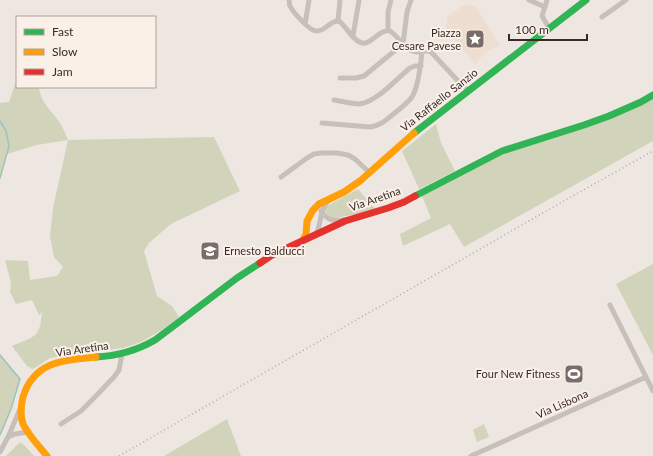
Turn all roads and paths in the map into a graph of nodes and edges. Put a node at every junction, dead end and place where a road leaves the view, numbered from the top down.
1 (289, 0) edge
2 (309, 0) edge
3 (340, 0) edge
4 (359, 0) edge
5 (391, 0) edge
6 (411, 0) edge
7 (529, 0) edge
8 (547, 0) edge
9 (586, 0) edge
10 (626, 0) edge
11 (545, 7) junction
12 (602, 17) dead end
13 (338, 21) junction
14 (303, 22) junction
15 (549, 28) junction
16 (388, 30) junction
17 (353, 36) junction
18 (403, 44) junction
19 (422, 51) junction
20 (420, 66) junction
21 (340, 78) dead end
22 (468, 90) junction
23 (653, 95) edge
24 (334, 100) dead end
25 (322, 123) dead end
26 (370, 173) junction
27 (281, 177) dead end
28 (328, 200) junction
29 (321, 211) junction
30 (349, 220) junction
31 (307, 232) junction
32 (316, 234) junction
33 (303, 240) junction
34 (610, 305) dead end
35 (122, 354) junction
36 (646, 377) junction
37 (653, 391) edge
38 (21, 406) junction
39 (23, 423) junction
40 (61, 424) dead end
41 (12, 427) junction
42 (28, 432) junction
43 (8, 437) junction
44 (0, 452) edge
45 (47, 456) edge
46 (471, 456) edge

1 - 14 street
2 - 14 street
3 - 13 street
4 - 17 street
5 - 16 street
6 - 18 street
7 - 11 street
8 - 11 street
9 - 15 street, Via Raffaello Sanzio
10 - 12 street
11 - 15 street
13 - 14 street
13 - 17 street
15 - 22 street, Via Raffaello Sanzio
16 - 17 street
16 - 18 street
18 - 19 street
18 - 21 street
19 - 20 street
19 - 22 street
20 - 24 street
20 - 25 street
22 - 26 street, Via Raffaello Sanzio
23 - 30 street, Via Aretina
26 - 27 street
26 - 28 street, Via Raffaello Sanzio
28 - 29 street
28 - 31 street, Via Raffaello Sanzio
29 - 30 street
29 - 32 street
30 - 32 street, Via Aretina
31 - 32 street
31 - 33 street
32 - 33 street, Via Aretina
33 - 35 street, Via Aretina
34 - 36 street
35 - 38 street, Via Aretina
35 - 40 street, Via Aretina
36 - 37 street
36 - 46 street, Via Lisbona
38 - 39 street, Via Aretina
38 - 41 street, Via Aretina
39 - 41 street
39 - 42 street, Via Aretina
41 - 43 street, Via Aretina
42 - 43 street
42 - 45 street, Via Aretina
43 - 44 street, Via Aretina

